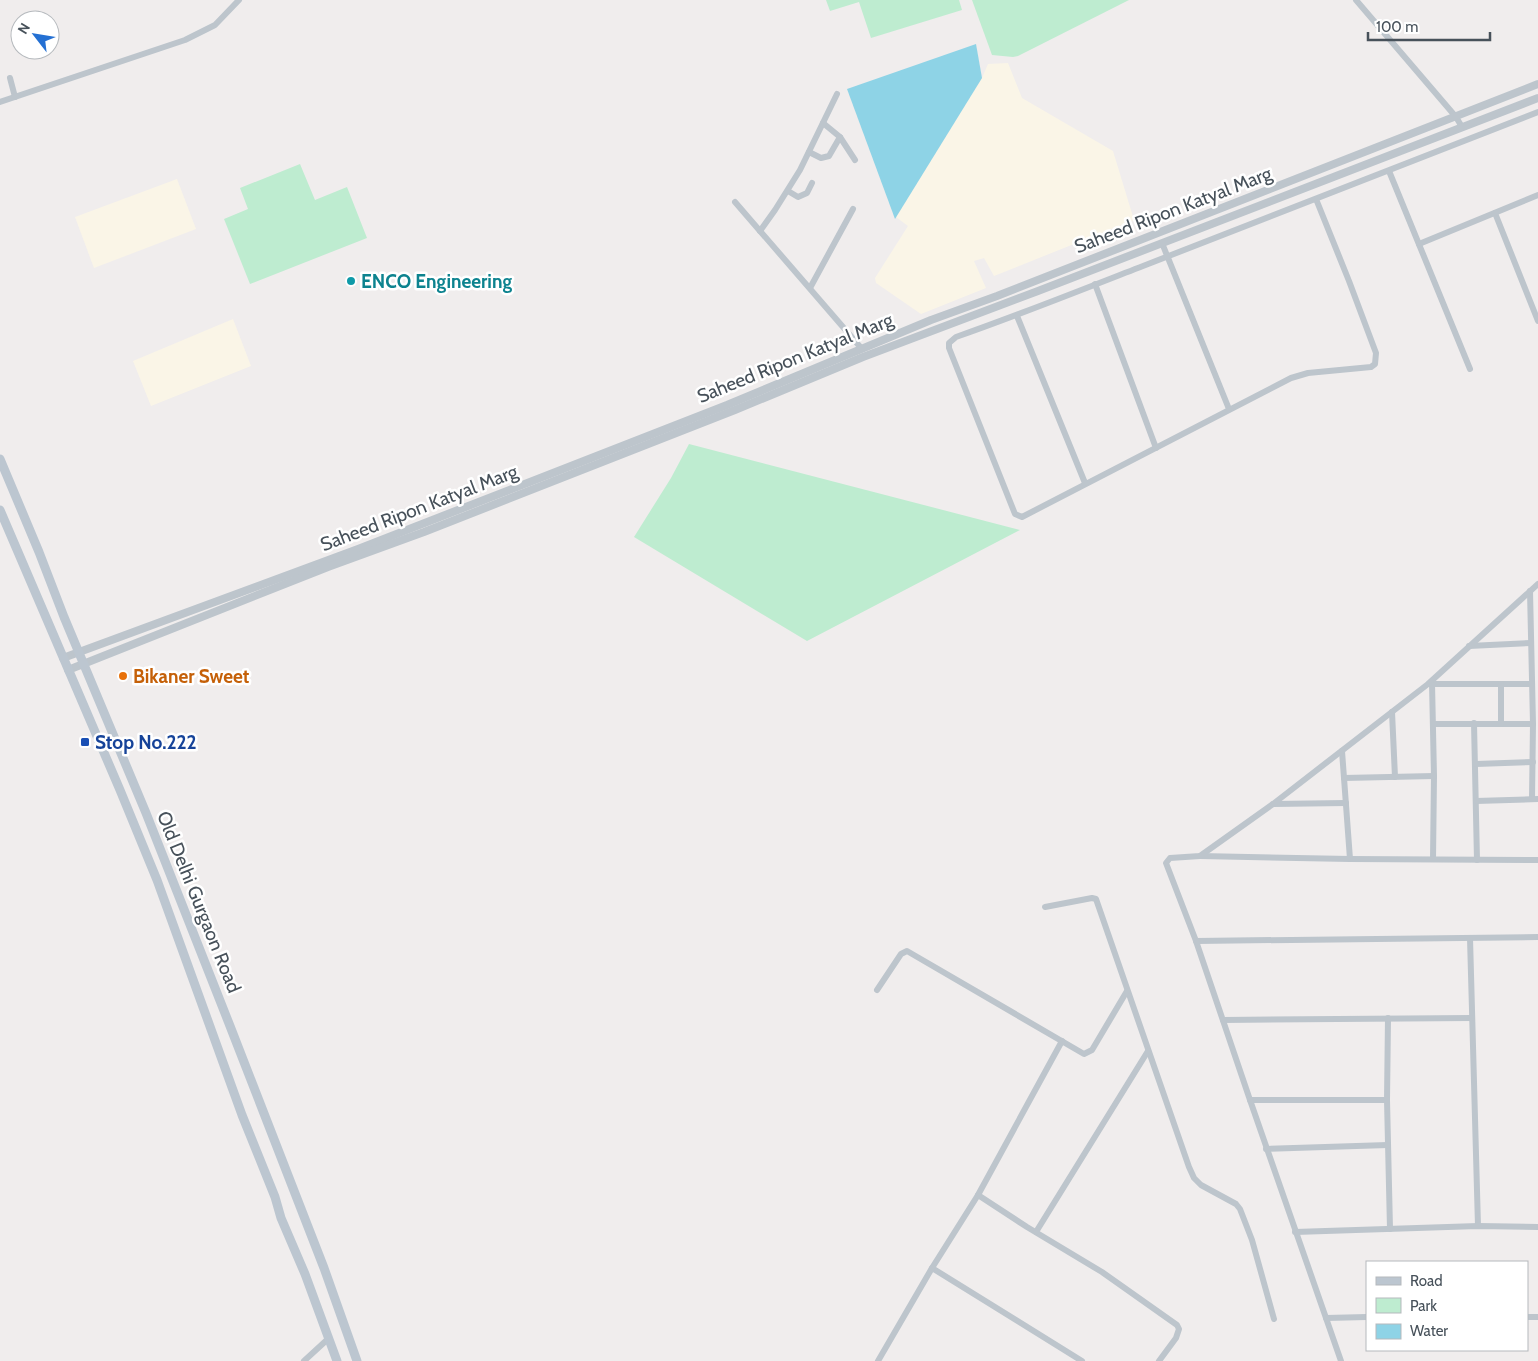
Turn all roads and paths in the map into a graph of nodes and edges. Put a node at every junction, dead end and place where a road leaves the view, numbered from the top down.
1 (240, 0) edge
2 (1356, 0) edge
3 (10, 78) dead end
4 (1535, 85) edge
5 (837, 94) dead end
6 (15, 97) junction
7 (1538, 98) edge
8 (0, 102) edge
9 (1538, 112) edge
10 (1456, 117) junction
11 (823, 123) junction
12 (1462, 127) junction
13 (840, 137) junction
14 (809, 152) junction
15 (855, 160) dead end
16 (1389, 171) junction
17 (812, 183) dead end
18 (788, 191) junction
19 (1538, 195) edge
20 (1316, 199) junction
21 (735, 202) dead end
22 (853, 209) dead end
23 (1494, 213) junction
24 (760, 231) junction
25 (1162, 243) junction
26 (1419, 244) junction
27 (1168, 257) junction
28 (1095, 284) junction
29 (810, 288) junction
30 (1017, 316) junction
31 (934, 319) junction
32 (1538, 321) edge
33 (937, 329) junction
34 (862, 349) junction
35 (1470, 369) dead end
36 (1229, 409) junction
37 (661, 435) junction
38 (1156, 448) junction
39 (0, 459) edge
40 (1085, 483) junction
41 (0, 510) edge
42 (1538, 584) edge
43 (1530, 591) junction
44 (1531, 643) junction
45 (1469, 646) junction
46 (79, 652) junction
47 (63, 658) junction
48 (84, 664) junction
49 (68, 670) junction
50 (1430, 684) junction
51 (1501, 684) junction
52 (1532, 684) junction
53 (1392, 712) junction
54 (1434, 724) junction
55 (1474, 724) junction
56 (1501, 724) junction
57 (1533, 724) junction
58 (1342, 751) junction
59 (1533, 762) junction
60 (1476, 764) junction
61 (1434, 776) junction
62 (1395, 777) junction
63 (1344, 778) junction
64 (1535, 799) edge
65 (1476, 801) junction
66 (1273, 804) junction
67 (1346, 804) junction
68 (1200, 856) junction
69 (1350, 859) junction
70 (1433, 859) junction
71 (1477, 860) junction
72 (1538, 860) edge
73 (1045, 907) dead end
74 (1470, 938) junction
75 (1538, 938) edge
76 (1196, 941) junction
77 (877, 990) dead end
78 (1127, 990) junction
79 (1388, 1018) junction
80 (1472, 1018) junction
81 (1223, 1020) junction
82 (1062, 1041) junction
83 (1148, 1051) junction
84 (1250, 1100) junction
85 (1387, 1100) junction
86 (1388, 1145) junction
87 (1266, 1149) junction
88 (978, 1195) junction
89 (1478, 1226) junction
90 (1538, 1227) edge
91 (1390, 1229) junction
92 (1036, 1232) junction
93 (1295, 1232) junction
94 (932, 1268) junction
95 (1326, 1318) junction
96 (1366, 1318) edge
97 (1274, 1319) dead end
98 (329, 1338) junction
99 (304, 1361) edge
100 (337, 1361) edge
101 (357, 1361) edge
102 (878, 1361) edge
103 (1082, 1361) edge
104 (1159, 1361) edge
105 (1341, 1361) edge

1 - 6 street
2 - 10 street
3 - 6 street
4 - 7 street
4 - 10 street, Saheed Ripon Katyal Marg
5 - 11 street
6 - 8 street
7 - 12 street, Saheed Ripon Katyal Marg
9 - 16 street
10 - 12 street
10 - 31 street, Saheed Ripon Katyal Marg
11 - 13 street
11 - 14 street
12 - 25 street, Saheed Ripon Katyal Marg
13 - 14 street
13 - 15 street
14 - 18 street
16 - 20 street
16 - 26 street
17 - 18 street
18 - 24 street
19 - 23 street
20 - 27 street
20 - 36 street
21 - 24 street
22 - 29 street
23 - 26 street
23 - 32 street
24 - 29 street
25 - 27 street
25 - 33 street, Saheed Ripon Katyal Marg
26 - 35 street
27 - 28 street
27 - 36 street
28 - 30 street
28 - 38 street
29 - 34 street
30 - 40 street
30 - 40 street
31 - 33 street
31 - 34 street, Saheed Ripon Katyal Marg
33 - 37 street, Saheed Ripon Katyal Marg
34 - 37 street, Saheed Ripon Katyal Marg
36 - 38 street
37 - 46 street, Saheed Ripon Katyal Marg
37 - 48 street, Saheed Ripon Katyal Marg
38 - 40 street
39 - 46 main road, Old Delhi Gurgaon Road
41 - 47 main road, Old Delhi Gurgaon Road
42 - 43 street
43 - 44 street
43 - 45 street
44 - 45 street
44 - 52 street
45 - 50 street
46 - 47 street, Saheed Ripon Katyal Marg
46 - 48 main road, Old Delhi Gurgaon Road
47 - 49 main road, Old Delhi Gurgaon Road
48 - 49 street, Saheed Ripon Katyal Marg
48 - 101 main road, Old Delhi Gurgaon Road
49 - 98 main road, Old Delhi Gurgaon Road
50 - 51 street
50 - 53 street
50 - 54 street
51 - 52 street
51 - 56 street
52 - 57 street
53 - 58 street
53 - 62 street
54 - 55 street
54 - 61 street
55 - 56 street
55 - 60 street
56 - 57 street
57 - 59 street
58 - 63 street
58 - 66 street
59 - 60 street
59 - 64 street
60 - 65 street
61 - 62 street
61 - 70 street
62 - 63 street
63 - 67 street
64 - 65 street
65 - 71 street
66 - 67 street
66 - 68 street
67 - 69 street
68 - 69 street
68 - 76 street
69 - 70 street
70 - 71 street
71 - 72 street
73 - 78 street
74 - 75 street
74 - 76 street
74 - 80 street
76 - 81 street
77 - 82 street
78 - 82 street
78 - 83 street
79 - 80 street
79 - 81 street
79 - 85 street
80 - 89 street
81 - 84 street
82 - 88 street
83 - 92 street
83 - 97 street
84 - 85 street
84 - 87 street
85 - 86 street
86 - 87 street
86 - 91 street
87 - 93 street
88 - 92 street
88 - 94 street
89 - 90 street
89 - 91 street
91 - 93 street
92 - 104 street
93 - 95 street
94 - 102 street
94 - 103 street
95 - 96 street
95 - 105 street
98 - 99 street
98 - 100 main road, Old Delhi Gurgaon Road

